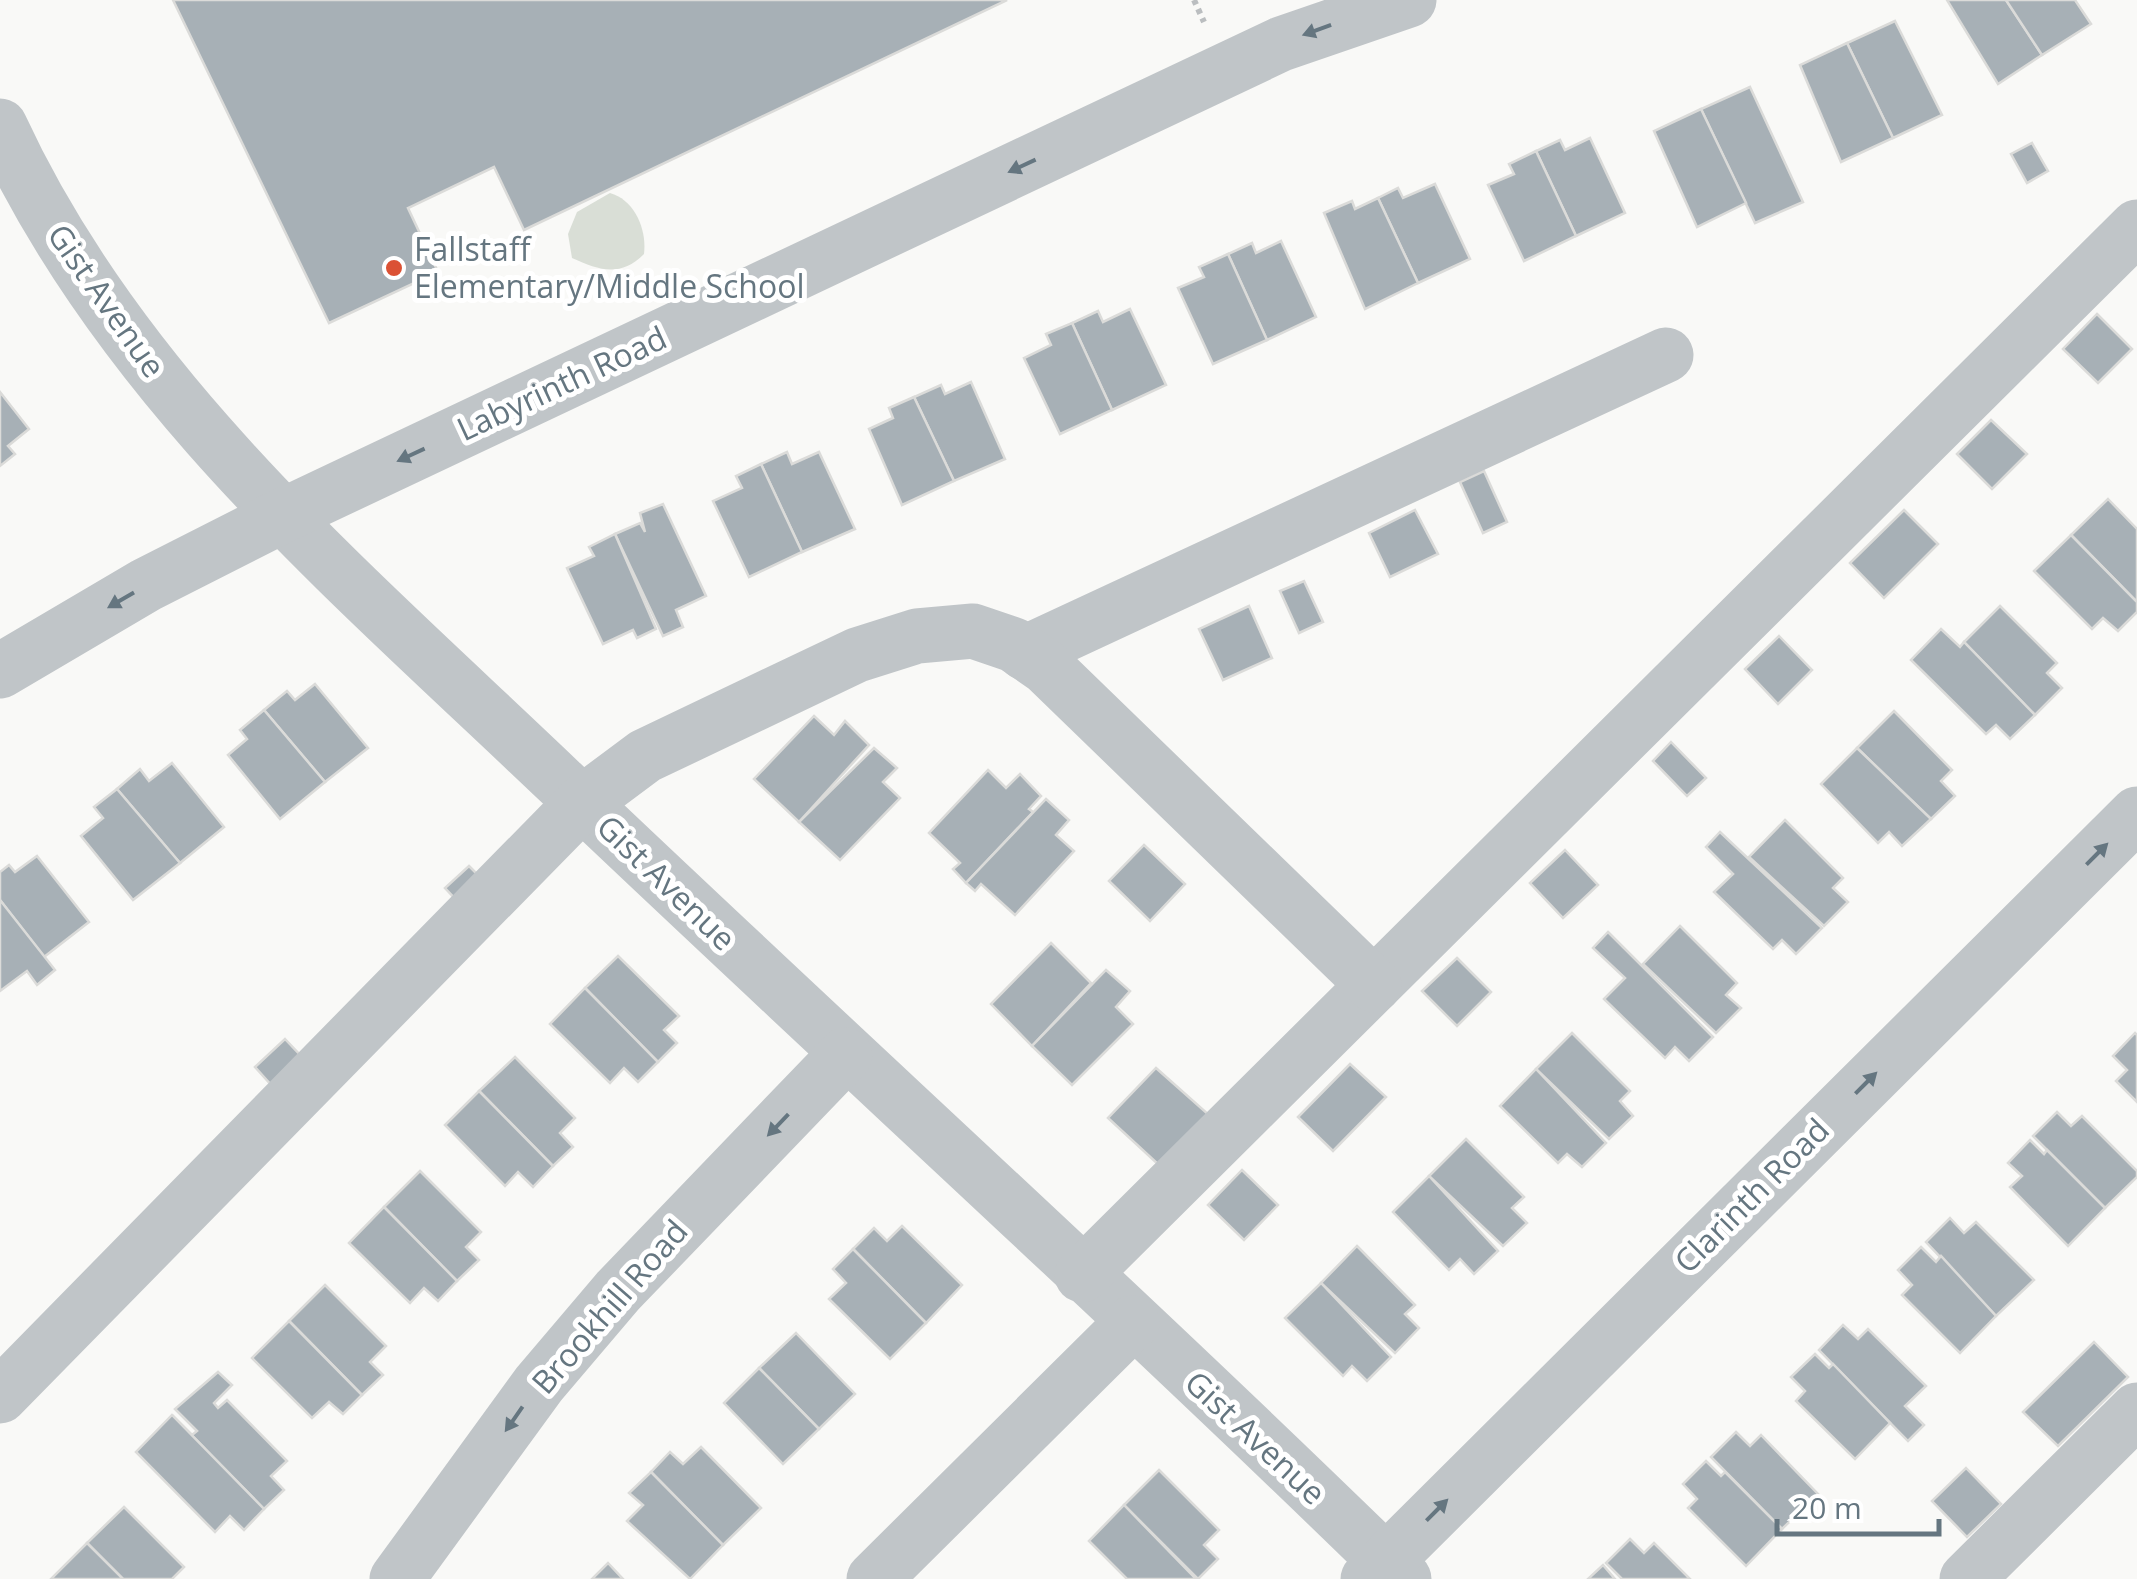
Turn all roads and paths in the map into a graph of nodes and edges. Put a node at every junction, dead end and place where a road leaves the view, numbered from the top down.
1 (1194, 0) edge
2 (1409, 0) edge
3 (1206, 28) dead end
4 (1, 130) edge
5 (2137, 226) edge
6 (1666, 355) dead end
7 (282, 516) junction
8 (1025, 653) junction
9 (0, 672) edge
10 (582, 803) junction
11 (2137, 814) edge
12 (1374, 985) junction
13 (845, 1055) junction
14 (1082, 1276) junction
15 (1132, 1323) junction
16 (0, 1396) edge
17 (2137, 1410) edge
18 (1386, 1573) edge
19 (396, 1579) edge
20 (874, 1579) edge
21 (1967, 1579) edge

1 - 3 path
2 -> 7 street, Labyrinth Road
4 - 7 street, Gist Avenue
5 - 12 street
6 - 8 street
7 -> 9 street, Labyrinth Road
7 - 10 street, Gist Avenue
8 - 10 street
8 - 12 street
10 - 13 street, Gist Avenue
10 - 16 street
18 -> 11 street, Clarinth Road
12 - 14 street
13 - 14 street, Gist Avenue
13 -> 19 street, Brookhill Road
14 - 15 street, Gist Avenue
15 - 18 street, Gist Avenue
15 - 20 street
17 - 21 street

